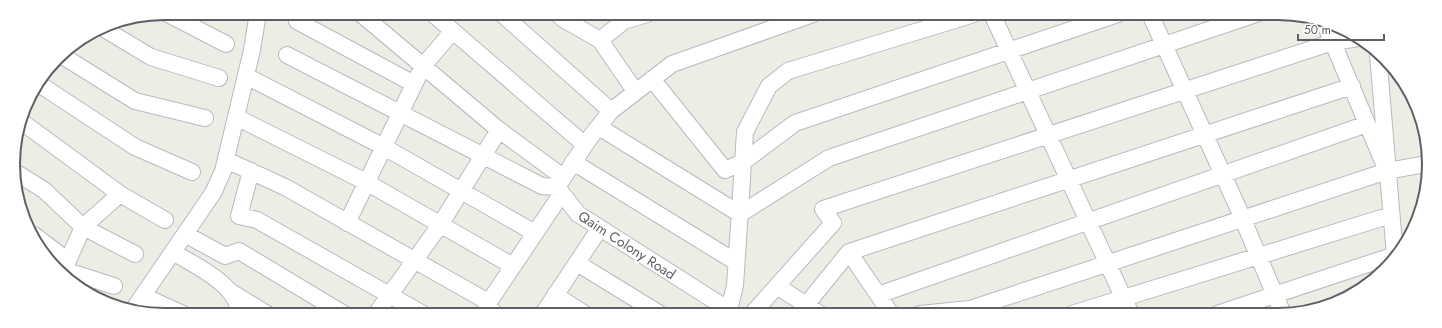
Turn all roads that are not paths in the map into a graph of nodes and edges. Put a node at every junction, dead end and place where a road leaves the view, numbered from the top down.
1 (180, 20) edge
2 (257, 20) edge
3 (368, 20) edge
4 (440, 20) edge
5 (510, 20) edge
6 (570, 20) edge
7 (627, 20) edge
8 (796, 20) edge
9 (954, 20) edge
10 (995, 20) edge
11 (1100, 20) edge
12 (1153, 20) edge
13 (1238, 20) edge
14 (297, 21) dead end
15 (1327, 29) edge
16 (108, 31) edge
17 (453, 31) junction
18 (1350, 39) edge
19 (600, 40) junction
20 (1333, 42) junction
21 (226, 44) dead end
22 (1163, 45) junction
23 (1009, 51) junction
24 (287, 55) dead end
25 (66, 58) edge
26 (1379, 61) edge
27 (423, 66) junction
28 (246, 76) junction
29 (219, 78) dead end
30 (652, 79) junction
31 (414, 84) junction
32 (43, 86) edge
33 (1352, 86) junction
34 (1184, 90) junction
35 (635, 91) junction
36 (1028, 91) junction
37 (611, 111) junction
38 (400, 112) junction
39 (236, 117) junction
40 (205, 118) dead end
41 (1367, 124) junction
42 (26, 125) edge
43 (600, 127) junction
44 (499, 130) junction
45 (1205, 134) junction
46 (1048, 135) junction
47 (585, 145) junction
48 (384, 147) junction
49 (483, 156) junction
50 (226, 160) junction
51 (573, 162) junction
52 (743, 162) junction
53 (1422, 165) edge
54 (1387, 171) junction
55 (192, 172) dead end
56 (251, 172) junction
57 (1223, 174) junction
58 (20, 175) edge
59 (1069, 179) junction
60 (366, 182) junction
61 (561, 186) junction
62 (461, 191) junction
63 (120, 194) junction
64 (740, 214) junction
65 (1391, 215) junction
66 (1243, 218) junction
67 (165, 220) dead end
68 (1088, 221) junction
69 (347, 223) junction
70 (440, 224) junction
71 (83, 227) junction
72 (600, 228) junction
73 (535, 233) junction
74 (185, 234) junction
75 (1394, 249) edge
76 (173, 252) junction
77 (849, 252) junction
78 (135, 254) dead end
79 (1259, 256) junction
80 (1386, 259) edge
81 (414, 262) junction
82 (736, 262) junction
83 (577, 263) junction
84 (1108, 264) junction
85 (513, 266) junction
86 (63, 268) edge
87 (65, 269) edge
88 (114, 286) dead end
89 (776, 286) junction
90 (232, 292) junction
91 (391, 294) junction
92 (878, 294) junction
93 (1275, 294) junction
94 (555, 295) junction
95 (143, 296) junction
96 (1124, 298) junction
97 (136, 305) edge
98 (806, 305) junction
99 (170, 308) edge
100 (239, 308) edge
101 (257, 308) edge
102 (334, 308) edge
103 (380, 308) edge
104 (413, 308) edge
105 (490, 308) edge
106 (492, 308) edge
107 (547, 308) edge
108 (576, 308) edge
109 (650, 308) edge
110 (724, 308) edge
111 (731, 308) edge
112 (757, 308) edge
113 (811, 308) edge
114 (887, 308) edge
115 (973, 308) edge
116 (1092, 308) edge
117 (1128, 308) edge
118 (1234, 308) edge
119 (1281, 308) edge

1 - 21 street
2 - 28 street
3 - 27 street, Qaim Colony Road
4 - 17 street
5 - 37 street
6 - 19 street
7 - 19 street
8 - 30 street
9 - 52 street
10 - 23 street
11 - 23 street
12 - 22 street
13 - 22 street
14 - 31 street
15 - 20 street
16 - 29 street
17 - 27 street
17 - 47 street
18 - 20 street
19 - 35 street
20 - 33 street
20 - 34 street
22 - 34 street
22 - 36 street
23 - 36 street
23 - 52 street
24 - 38 street
25 - 40 street
26 - 54 street
27 - 31 street
27 - 44 street, Qaim Colony Road
28 - 39 street
28 - 48 street
30 - 35 street
30 - 52 street
31 - 38 street
32 - 55 street
33 - 41 street
33 - 45 street
34 - 45 street
34 - 46 street
35 - 37 street
36 - 46 street
36 - 64 street
37 - 43 street
38 - 48 street
38 - 49 street
39 - 50 street
39 - 60 street
41 - 54 street
41 - 57 street
42 - 63 street
43 - 47 street
43 - 64 street
44 - 49 street
44 - 61 street, Qaim Colony Road
45 - 57 street
45 - 59 street
46 - 59 street
46 - 89 street
47 - 51 street
48 - 60 street
48 - 62 street
49 - 61 street
49 - 62 street
50 - 56 street
50 - 74 street
51 - 61 street
51 - 82 street
52 - 64 street
53 - 54 street
54 - 65 street
54 - 66 street
56 - 69 street
56 - 91 street
57 - 66 street
57 - 68 street
58 - 71 street
59 - 68 street
59 - 77 street
60 - 69 street
60 - 70 street
61 - 72 street, Qaim Colony Road
61 - 73 street
62 - 70 street
62 - 73 street
63 - 67 street
63 - 71 street
64 - 82 street
65 - 75 street
65 - 79 street
66 - 79 street
66 - 84 street
68 - 84 street
68 - 92 street
69 - 81 street
70 - 81 street
70 - 85 street
71 - 78 street
71 - 86 street
72 - 83 street
72 - 110 street, Qaim Colony Road
73 - 85 street
74 - 76 street
74 - 102 street
76 - 90 street
76 - 95 street
77 - 92 street
77 - 98 street
79 - 93 street
79 - 96 street
80 - 93 street
81 - 91 street
81 - 105 street
82 - 111 street
83 - 94 street
83 - 109 street
84 - 96 street
84 - 115 street
85 - 106 street
87 - 88 street
89 - 98 street
89 - 112 street
90 - 100 street
90 - 101 street
91 - 103 street
91 - 104 street
92 - 114 street
93 - 118 street
93 - 119 street
94 - 107 street
94 - 108 street
95 - 97 street
95 - 99 street
96 - 116 street
96 - 117 street
98 - 113 street

